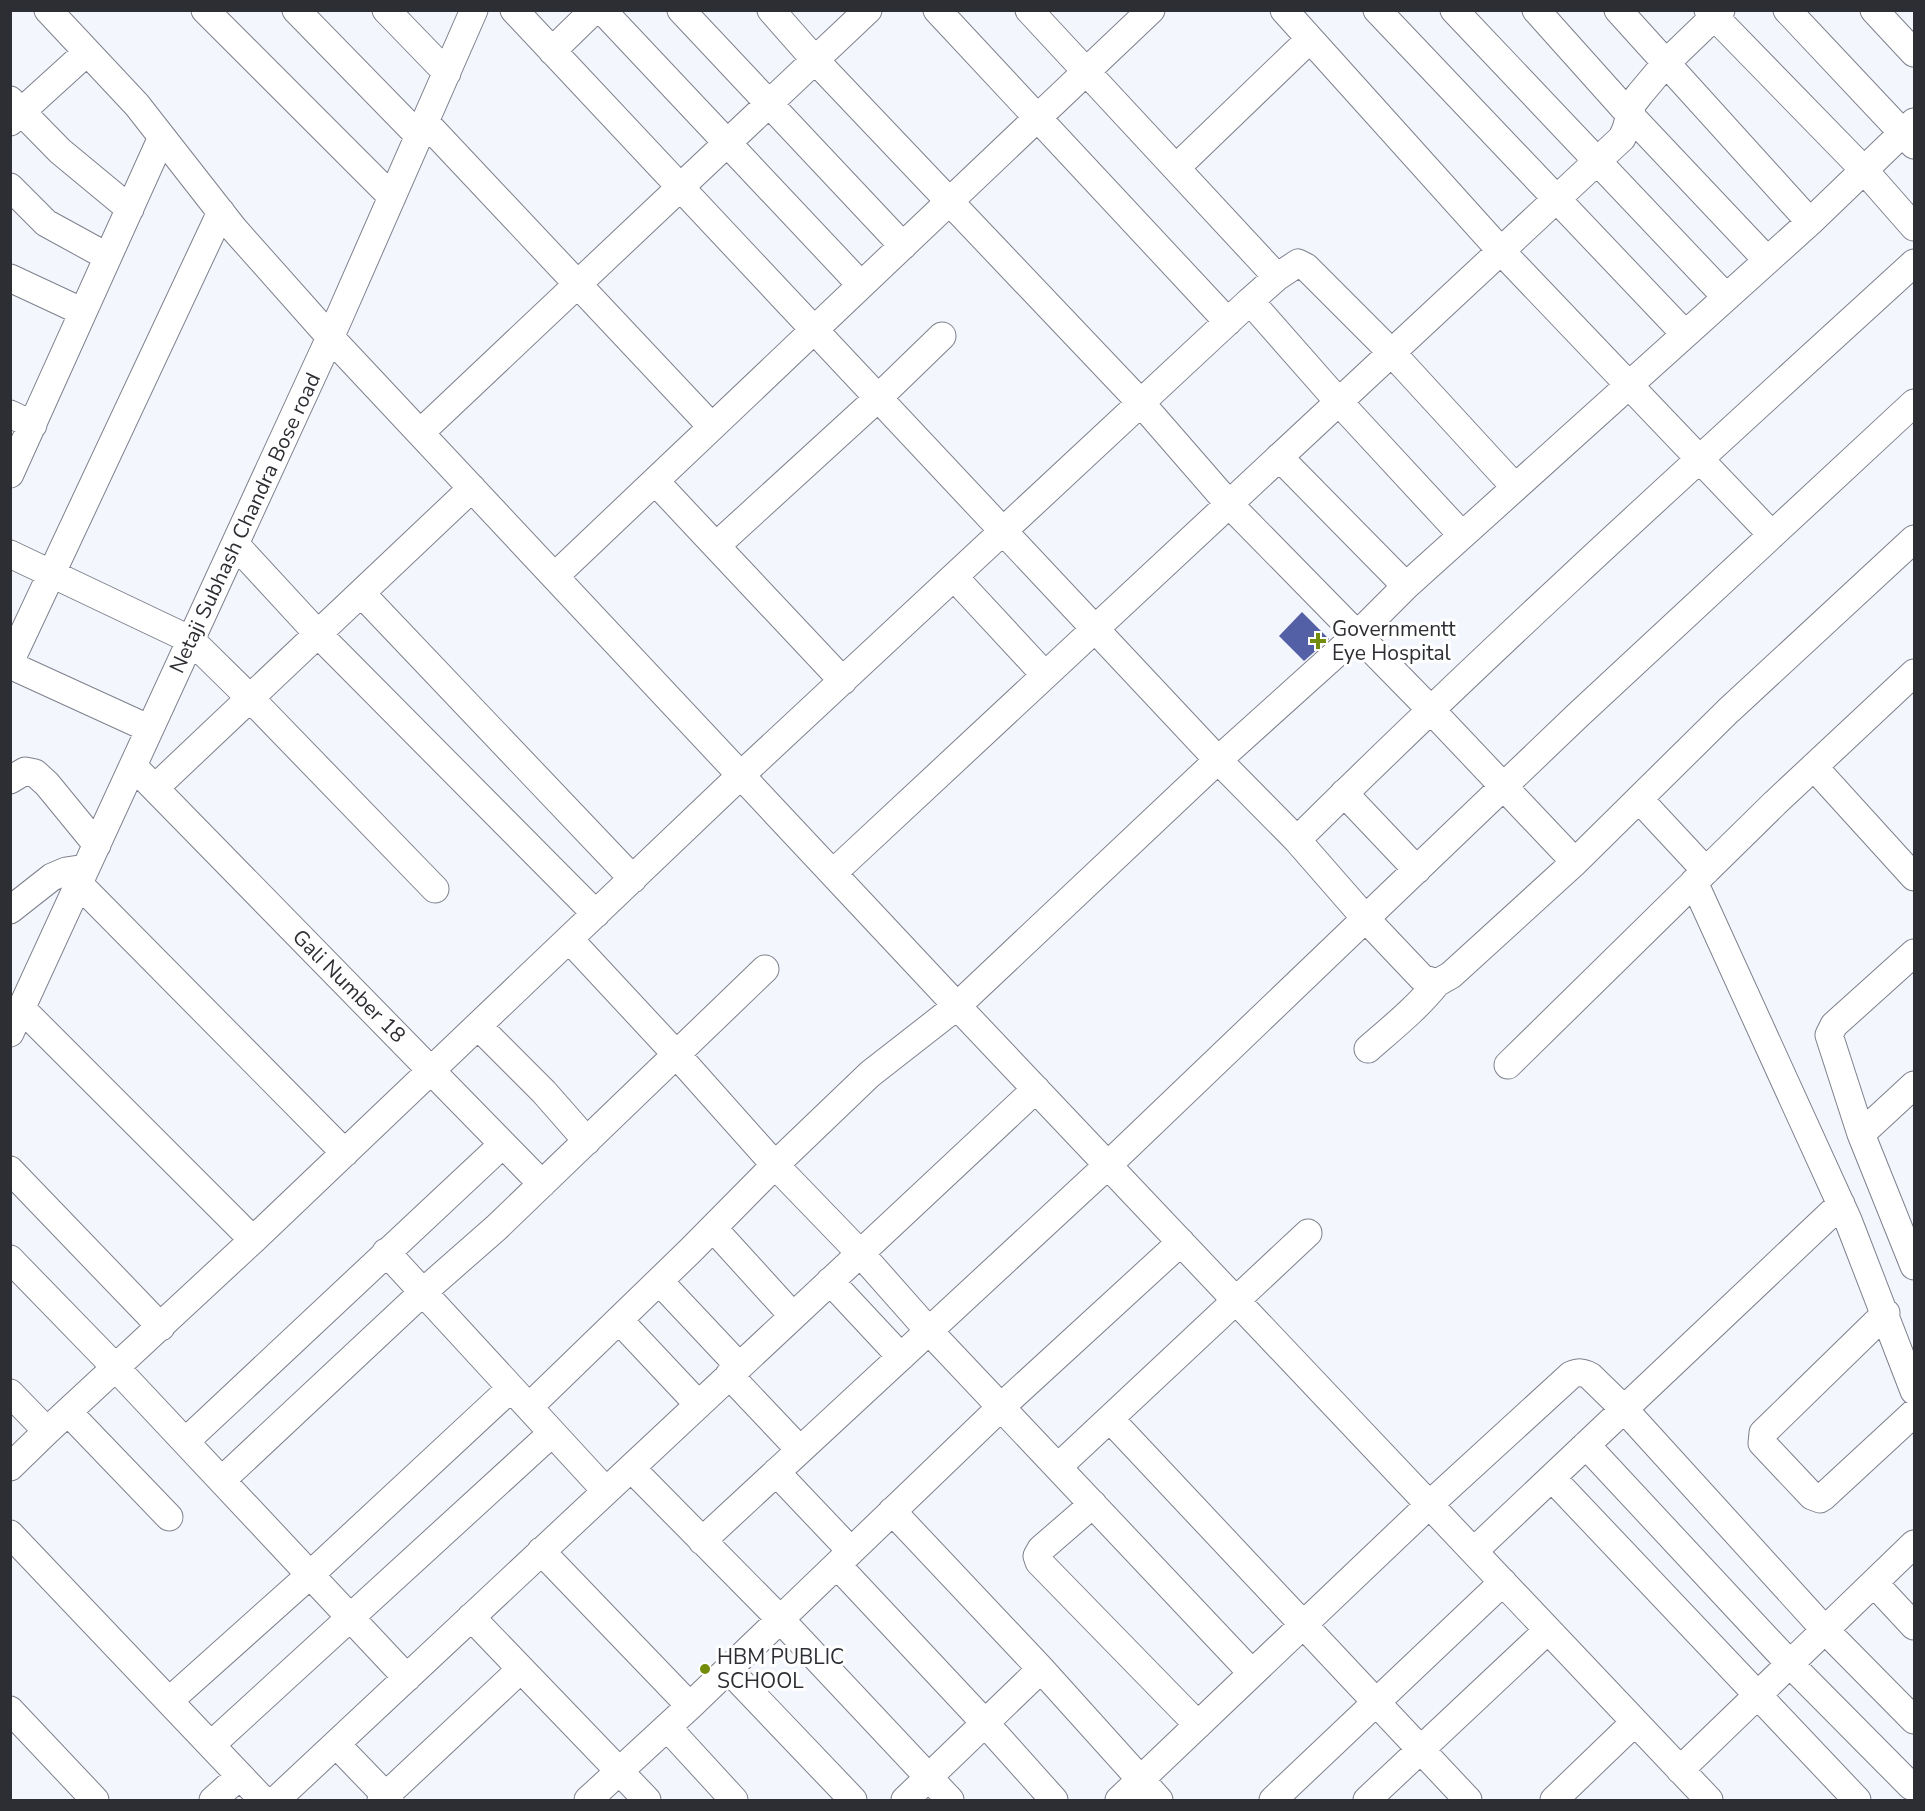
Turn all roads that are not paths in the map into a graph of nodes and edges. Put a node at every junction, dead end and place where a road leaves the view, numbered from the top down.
1 (48, 10) edge
2 (205, 10) edge
3 (296, 10) edge
4 (386, 10) edge
5 (514, 10) edge
6 (594, 10) edge
7 (602, 10) edge
8 (681, 10) edge
9 (771, 10) edge
10 (868, 10) edge
11 (937, 10) edge
12 (1151, 10) edge
13 (1284, 10) edge
14 (1377, 10) edge
15 (1454, 10) edge
16 (1536, 10) edge
17 (1618, 10) edge
18 (1787, 10) edge
19 (1874, 10) edge
20 (474, 11) edge
21 (1714, 13) edge
22 (1038, 14) edge
23 (1310, 39) junction
24 (552, 51) junction
25 (87, 52) junction
26 (1914, 53) edge
27 (815, 60) junction
28 (1666, 63) junction
29 (1086, 72) junction
30 (447, 73) junction
31 (769, 103) junction
32 (14, 111) edge
33 (1630, 115) junction
34 (1037, 119) junction
35 (422, 129) junction
36 (1911, 133) edge
37 (162, 137) junction
38 (727, 143) junction
39 (1597, 159) junction
40 (1176, 168) junction
41 (1864, 170) junction
42 (10, 187) edge
43 (680, 187) junction
44 (392, 196) junction
45 (1555, 199) junction
46 (950, 202) junction
47 (130, 209) junction
48 (221, 212) junction
49 (1810, 222) junction
50 (1914, 227) edge
51 (903, 246) junction
52 (1501, 251) junction
53 (108, 257) junction
54 (1767, 260) junction
55 (1914, 263) edge
56 (1277, 277) junction
57 (10, 278) edge
58 (577, 285) junction
59 (861, 285) junction
60 (1726, 297) junction
61 (1250, 301) junction
62 (83, 312) junction
63 (1228, 322) junction
64 (814, 330) junction
65 (1685, 334) junction
66 (942, 336) dead end
67 (330, 337) junction
68 (1391, 352) junction
69 (1628, 386) junction
70 (878, 398) junction
71 (1338, 401) junction
72 (1141, 403) junction
73 (1914, 403) edge
74 (22, 420) edge
75 (712, 427) junction
76 (420, 433) junction
77 (1279, 457) junction
78 (1699, 459) junction
79 (10, 474) edge
80 (655, 481) junction
81 (1515, 487) junction
82 (472, 488) junction
83 (1228, 503) junction
84 (1004, 531) junction
85 (1462, 535) junction
86 (1772, 535) junction
87 (1914, 539) edge
88 (235, 544) junction
89 (716, 546) junction
90 (10, 554) edge
91 (52, 574) junction
92 (555, 576) junction
93 (954, 577) junction
94 (1406, 586) junction
95 (361, 593) junction
96 (1095, 628) junction
97 (318, 634) junction
98 (1358, 634) junction
99 (191, 640) junction
100 (10, 664) edge
101 (1914, 673) edge
102 (1045, 675) junction
103 (843, 681) junction
104 (250, 698) junction
105 (1430, 709) junction
106 (150, 729) junction
107 (1218, 760) junction
108 (133, 766) junction
109 (1814, 767) junction
110 (741, 776) junction
111 (10, 780) edge
112 (1504, 786) junction
113 (155, 788) junction
114 (1344, 793) junction
115 (1639, 799) junction
116 (1296, 840) junction
117 (1575, 862) junction
118 (87, 866) junction
119 (1417, 870) junction
120 (833, 873) junction
121 (1700, 876) junction
122 (1914, 877) edge
123 (633, 879) junction
124 (435, 889) dead end
125 (10, 910) edge
126 (596, 914) junction
127 (1366, 919) junction
128 (569, 939) junction
129 (1914, 953) edge
130 (765, 969) dead end
131 (1437, 982) junction
132 (957, 1006) junction
133 (22, 1009) junction
134 (478, 1026) junction
135 (10, 1033) edge
136 (1368, 1049) dead end
137 (676, 1054) junction
138 (1508, 1065) dead end
139 (432, 1070) junction
140 (1914, 1085) edge
141 (1036, 1089) junction
142 (1861, 1134) junction
143 (587, 1141) junction
144 (503, 1144) junction
145 (345, 1153) junction
146 (775, 1165) junction
147 (1108, 1165) junction
148 (10, 1170) edge
149 (542, 1184) junction
150 (1841, 1204) junction
151 (712, 1228) junction
152 (1308, 1233) dead end
153 (253, 1240) junction
154 (1181, 1242) junction
155 (386, 1252) junction
156 (860, 1253) junction
157 (10, 1259) edge
158 (1914, 1266) edge
159 (659, 1281) junction
160 (830, 1281) junction
161 (423, 1292) junction
162 (1236, 1300) junction
163 (1886, 1313) junction
164 (793, 1316) junction
165 (619, 1320) junction
166 (160, 1327) junction
167 (929, 1331) junction
168 (901, 1357) junction
169 (116, 1368) junction
170 (734, 1371) junction
171 (1914, 1391) edge
172 (10, 1393) edge
173 (520, 1397) junction
174 (698, 1404) junction
175 (1001, 1407) junction
176 (1624, 1409) junction
177 (68, 1412) junction
178 (1914, 1413) edge
179 (1110, 1419) junction
180 (47, 1431) junction
181 (552, 1433) junction
182 (186, 1442) junction
183 (1586, 1445) junction
184 (800, 1450) junction
185 (10, 1467) edge
186 (631, 1467) junction
187 (1058, 1467) junction
188 (776, 1472) junction
189 (1552, 1478) junction
190 (222, 1480) junction
191 (606, 1491) junction
192 (1093, 1504) junction
193 (1430, 1504) junction
194 (892, 1511) junction
195 (169, 1517) dead end
196 (10, 1534) edge
197 (702, 1541) junction
198 (1914, 1544) edge
199 (541, 1551) junction
200 (1474, 1551) junction
201 (844, 1558) junction
202 (310, 1574) junction
203 (1503, 1582) junction
204 (1874, 1583) junction
205 (351, 1617) junction
206 (471, 1617) junction
207 (780, 1619) junction
208 (1303, 1625) junction
209 (1914, 1626) edge
210 (1548, 1630) junction
211 (1825, 1630) junction
212 (1790, 1664) junction
213 (521, 1669) junction
214 (728, 1669) junction
215 (1041, 1669) junction
216 (1252, 1673) junction
217 (407, 1678) junction
218 (1759, 1695) junction
219 (169, 1701) junction
220 (1376, 1703) junction
221 (690, 1706) junction
222 (10, 1710) edge
223 (1914, 1720) edge
224 (1635, 1722) junction
225 (985, 1723) junction
226 (1198, 1725) junction
227 (667, 1726) junction
228 (336, 1744) junction
229 (211, 1746) junction
230 (1421, 1750) junction
231 (1680, 1770) junction
232 (619, 1771) junction
233 (240, 1776) junction
234 (929, 1778) junction
235 (1141, 1780) junction
236 (1907, 1790) edge
237 (386, 1799) edge
238 (95, 1800) edge
239 (213, 1800) edge
240 (263, 1800) edge
241 (276, 1800) edge
242 (588, 1800) edge
243 (647, 1800) edge
244 (734, 1800) edge
245 (853, 1800) edge
246 (905, 1800) edge
247 (950, 1800) edge
248 (1054, 1800) edge
249 (1119, 1800) edge
250 (1159, 1800) edge
251 (1273, 1800) edge
252 (1367, 1800) edge
253 (1466, 1800) edge
254 (1554, 1800) edge
255 (1709, 1800) edge
256 (1857, 1800) edge

1 - 25 street
2 - 44 street
3 - 35 street
4 - 30 street
5 - 24 street
6 - 24 street
7 - 38 street
8 - 31 street
9 - 27 street
10 - 27 street
11 - 34 street
12 - 29 street
13 - 23 street
14 - 45 street
15 - 39 street
16 - 33 street
17 - 28 street
18 - 36 street
19 - 26 street
20 - 30 street, Netaji Subhash Chandra Bose road
21 - 28 street
21 - 41 street
22 - 29 street
23 - 40 street
23 - 52 street
24 - 43 street
25 - 32 street
25 - 37 street
27 - 31 street
27 - 46 street
28 - 33 street
28 - 49 street
29 - 34 street
29 - 40 street
30 - 35 street, Netaji Subhash Chandra Bose road
31 - 38 street
31 - 51 street
32 - 47 street
33 - 39 street
33 - 54 street
34 - 46 street
34 - 63 street
35 - 44 street, Netaji Subhash Chandra Bose road
35 - 58 street
36 - 41 street
37 - 47 street
37 - 48 street
38 - 43 street
38 - 59 street
39 - 45 street
39 - 60 street
40 - 56 street
41 - 49 street
41 - 50 street
42 - 53 street
43 - 58 street
43 - 64 street
44 - 67 street, Netaji Subhash Chandra Bose road
45 - 52 street
45 - 65 street
46 - 51 street
46 - 72 street
47 - 53 street
48 - 67 street
48 - 91 street
49 - 54 street
51 - 59 street
52 - 68 street
52 - 69 street
53 - 62 street
54 - 60 street
55 - 78 street
56 - 61 street
56 - 68 street
57 - 62 street
58 - 75 street
58 - 76 street
59 - 64 street
60 - 65 street
61 - 63 street
61 - 71 street
62 - 74 street
63 - 72 street
64 - 70 street
64 - 75 street
65 - 69 street
66 - 70 street
67 - 76 street
67 - 88 street, Netaji Subhash Chandra Bose road
68 - 71 street
68 - 81 street
69 - 78 street
69 - 81 street
70 - 84 street
70 - 89 street
71 - 77 street
71 - 85 street
72 - 83 street
72 - 84 street
73 - 86 street
74 - 79 street
75 - 80 street
76 - 82 street
77 - 83 street
77 - 94 street
78 - 86 street
78 - 105 street
80 - 89 street
80 - 92 street
81 - 85 street
82 - 92 street
82 - 95 street
83 - 96 street
83 - 98 street
84 - 93 street
84 - 96 street
85 - 94 street
86 - 112 street
87 - 115 street
88 - 97 street
88 - 99 street, Netaji Subhash Chandra Bose road
89 - 103 street
90 - 91 street
91 - 99 street
91 - 100 street
92 - 110 street
93 - 102 street
93 - 103 street
94 - 98 street
95 - 97 street
95 - 123 street
96 - 102 street
96 - 107 street
97 - 104 street
97 - 126 street
98 - 105 street
98 - 107 street
99 - 104 street
99 - 106 street, Netaji Subhash Chandra Bose road
100 - 106 street
101 - 109 street
102 - 120 street
103 - 110 street
104 - 113 street
104 - 124 street
105 - 112 street
105 - 114 street
106 - 108 street, Netaji Subhash Chandra Bose road
107 - 116 street
107 - 132 street
108 - 113 street, Gali Number 18
108 - 118 street, Netaji Subhash Chandra Bose road
109 - 121 street
109 - 122 street
110 - 120 street
110 - 123 street
111 - 118 street
112 - 117 street
112 - 119 street
113 - 139 street, Gali Number 18
114 - 116 street
114 - 119 street
115 - 117 street
115 - 121 street
116 - 127 street
117 - 131 street
118 - 125 street
118 - 133 street, Netaji Subhash Chandra Bose road
118 - 145 street
119 - 127 street
120 - 132 street
121 - 138 street
121 - 150 street
123 - 126 street
126 - 128 street
127 - 131 street
127 - 147 street
128 - 134 street
128 - 137 street
129 - 142 street
130 - 137 street
131 - 136 street
132 - 141 street
132 - 146 street
133 - 135 street, Netaji Subhash Chandra Bose road
133 - 153 street
134 - 139 street
134 - 143 street
137 - 143 street
137 - 146 street
139 - 144 street, Gali Number 18
139 - 145 street
140 - 142 street
141 - 147 street
141 - 156 street
142 - 158 street
143 - 149 street
144 - 149 street, Gali Number 18
144 - 155 street
145 - 153 street
146 - 151 street
146 - 156 street
147 - 154 street
147 - 167 street
148 - 166 street
149 - 161 street
150 - 163 street
150 - 176 street
151 - 159 street
151 - 164 street
152 - 162 street
153 - 166 street
154 - 162 street
154 - 175 street
155 - 161 street
155 - 182 street
156 - 160 street
156 - 167 street
157 - 169 street
159 - 165 street
159 - 170 street
160 - 164 street
160 - 168 street
161 - 173 street
161 - 190 street
162 - 179 street
162 - 193 street
163 - 171 street
163 - 178 street
164 - 170 street
165 - 173 street
165 - 174 street
166 - 169 street
167 - 168 street
167 - 175 street
168 - 184 street
169 - 177 street
169 - 182 street
170 - 174 street
170 - 184 street
172 - 180 street
173 - 181 street
173 - 202 street
174 - 186 street
175 - 187 street
175 - 194 street
176 - 183 street
176 - 193 street
176 - 211 street
177 - 180 street
177 - 195 street
179 - 187 street
179 - 208 street
180 - 185 street
181 - 191 street
181 - 205 street
182 - 190 street
183 - 189 street
183 - 212 street
184 - 188 street
186 - 191 street
186 - 197 street
187 - 192 street
188 - 197 street
188 - 201 street
189 - 200 street
189 - 218 street
190 - 202 street
191 - 199 street
192 - 216 street
192 - 226 street
193 - 200 street
193 - 208 street
194 - 201 street
194 - 215 street
196 - 219 street
197 - 207 street
198 - 204 street
199 - 206 street
199 - 221 street
200 - 203 street
201 - 207 street
201 - 225 street
202 - 205 street
202 - 219 street
203 - 210 street
203 - 220 street
204 - 209 street
204 - 211 street
205 - 217 street
205 - 229 street
206 - 213 street
206 - 217 street
207 - 214 street
207 - 234 street
208 - 216 street
208 - 220 street
210 - 224 street
210 - 230 street
211 - 212 street
211 - 223 street
212 - 218 street
212 - 236 street
213 - 232 street
213 - 237 street
214 - 221 street
214 - 245 street
215 - 225 street
215 - 235 street
216 - 226 street
217 - 228 street
218 - 231 street
218 - 256 street
219 - 229 street
220 - 230 street
220 - 251 street
221 - 227 street
222 - 238 street
224 - 231 street
224 - 254 street
225 - 234 street
225 - 248 street
226 - 235 street
227 - 232 street
227 - 244 street
228 - 237 street
228 - 241 street
229 - 233 street
230 - 252 street
230 - 253 street
231 - 255 street
232 - 242 street
232 - 243 street
233 - 239 street
233 - 240 street
234 - 246 street
234 - 247 street
235 - 249 street
235 - 250 street

